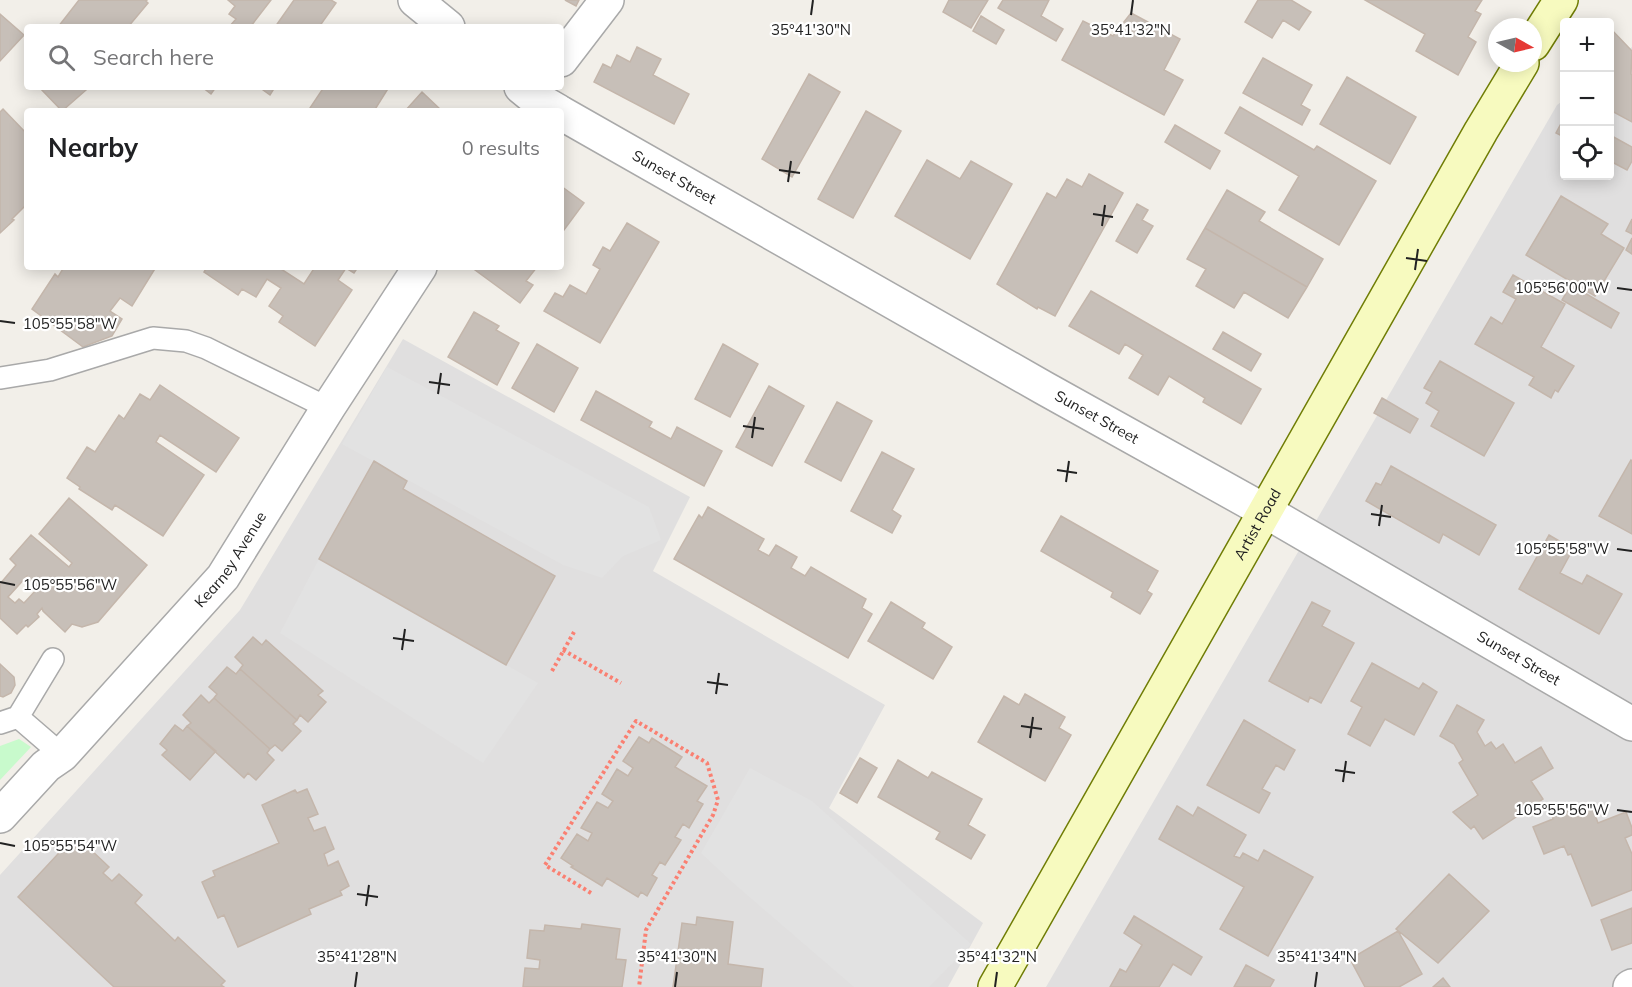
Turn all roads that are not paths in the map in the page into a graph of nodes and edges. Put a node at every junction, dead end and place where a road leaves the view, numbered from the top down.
1 (415, 0) edge
2 (607, 0) edge
3 (1561, 0) edge
4 (444, 24) edge
5 (1542, 30) edge
6 (564, 56) edge
7 (1517, 72) edge
8 (564, 115) edge
9 (418, 270) edge
10 (1, 378) edge
11 (328, 408) junction
12 (1265, 511) junction
13 (53, 660) dead end
14 (9, 720) edge
15 (1632, 724) edge
16 (62, 755) junction
17 (0, 816) edge
18 (995, 987) edge

1 - 4 street
2 - 6 street
3 - 5 main road
7 - 12 main road, Artist Road
8 - 12 street, Sunset Street
9 - 11 street, Kearney Avenue
10 - 11 lane
11 - 16 street, Kearney Avenue
12 - 15 street, Sunset Street
12 - 18 main road, Artist Road
13 - 14 lane
14 - 16 lane
16 - 17 street, Kearney Avenue

